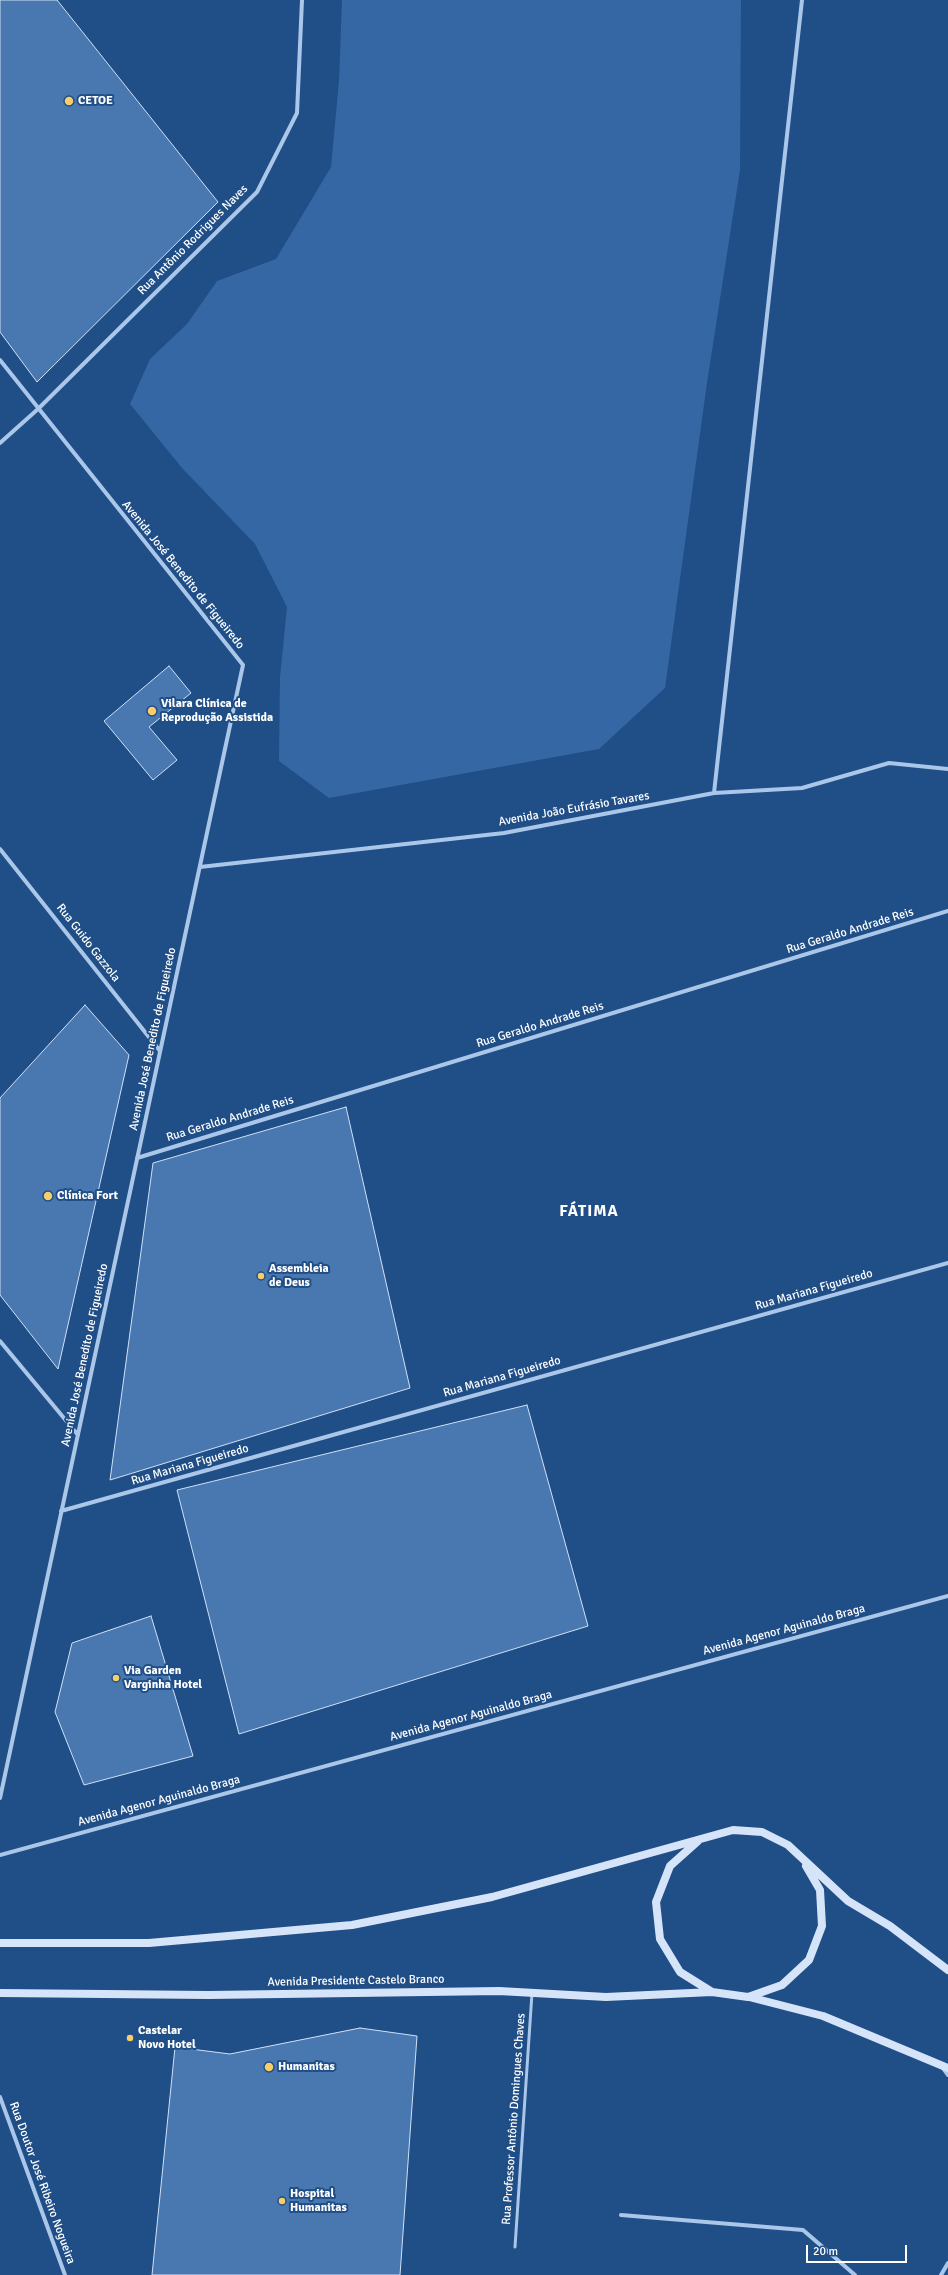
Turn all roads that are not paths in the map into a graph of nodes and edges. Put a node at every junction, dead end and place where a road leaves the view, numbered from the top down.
1 (302, 0) edge
2 (802, 0) edge
3 (0, 360) edge
4 (38, 409) junction
5 (0, 443) edge
6 (948, 769) edge
7 (714, 793) junction
8 (0, 849) edge
9 (200, 867) junction
10 (948, 911) edge
11 (160, 1051) junction
12 (137, 1158) junction
13 (948, 1262) edge
14 (0, 1341) edge
15 (78, 1435) junction
16 (61, 1511) junction
17 (948, 1596) edge
18 (0, 1798) edge
19 (699, 1840) junction
20 (0, 1855) edge
21 (802, 1858) junction
22 (0, 1943) edge
23 (948, 1970) edge
24 (532, 1992) junction
25 (712, 1992) junction
26 (0, 1993) edge
27 (748, 1996) junction
28 (940, 2064) junction
29 (948, 2068) edge
30 (948, 2075) edge
31 (0, 2097) edge
32 (621, 2215) dead end
33 (515, 2247) dead end
34 (948, 2263) edge
35 (65, 2275) edge
36 (855, 2275) edge
37 (941, 2275) edge

1 - 4 street, Rua Antônio Rodrigues Naves
2 - 7 street
3 - 4 street, Avenida José Benedito de Figueiredo
4 - 5 street, Rua Antônio Rodrigues Naves
4 - 9 street, Avenida José Benedito de Figueiredo
6 - 7 street, Avenida João Eufrásio Tavares
7 - 9 street, Avenida João Eufrásio Tavares
8 - 11 street, Rua Guido Gazzola
9 - 11 street, Avenida José Benedito de Figueiredo
10 - 12 street, Rua Geraldo Andrade Reis
11 - 12 street, Avenida José Benedito de Figueiredo
12 - 15 street, Avenida José Benedito de Figueiredo
13 - 16 street, Rua Mariana Figueiredo
14 - 15 street
15 - 16 street, Avenida José Benedito de Figueiredo
16 - 18 street, Avenida José Benedito de Figueiredo
17 - 20 street, Avenida Agenor Aguinaldo Braga
19 - 21 main road, Avenida Presidente Castelo Branco
19 - 22 main road, Avenida Presidente Castelo Branco
19 - 25 main road, Avenida Presidente Castelo Branco
21 - 23 main road, Avenida Presidente Castelo Branco
21 - 27 main road, Avenida Presidente Castelo Branco
24 - 25 main road, Avenida Presidente Castelo Branco
24 - 26 main road, Avenida Presidente Castelo Branco
24 - 33 lane, Rua Professor Antônio Domingues Chaves
25 - 27 main road, Avenida Presidente Castelo Branco
27 - 28 main road, Avenida Presidente Castelo Branco
28 - 29 main road, Avenida Presidente Castelo Branco
28 - 30 street
31 - 35 street, Rua Doutor José Ribeiro Nogueira
32 - 36 street
34 - 37 street

